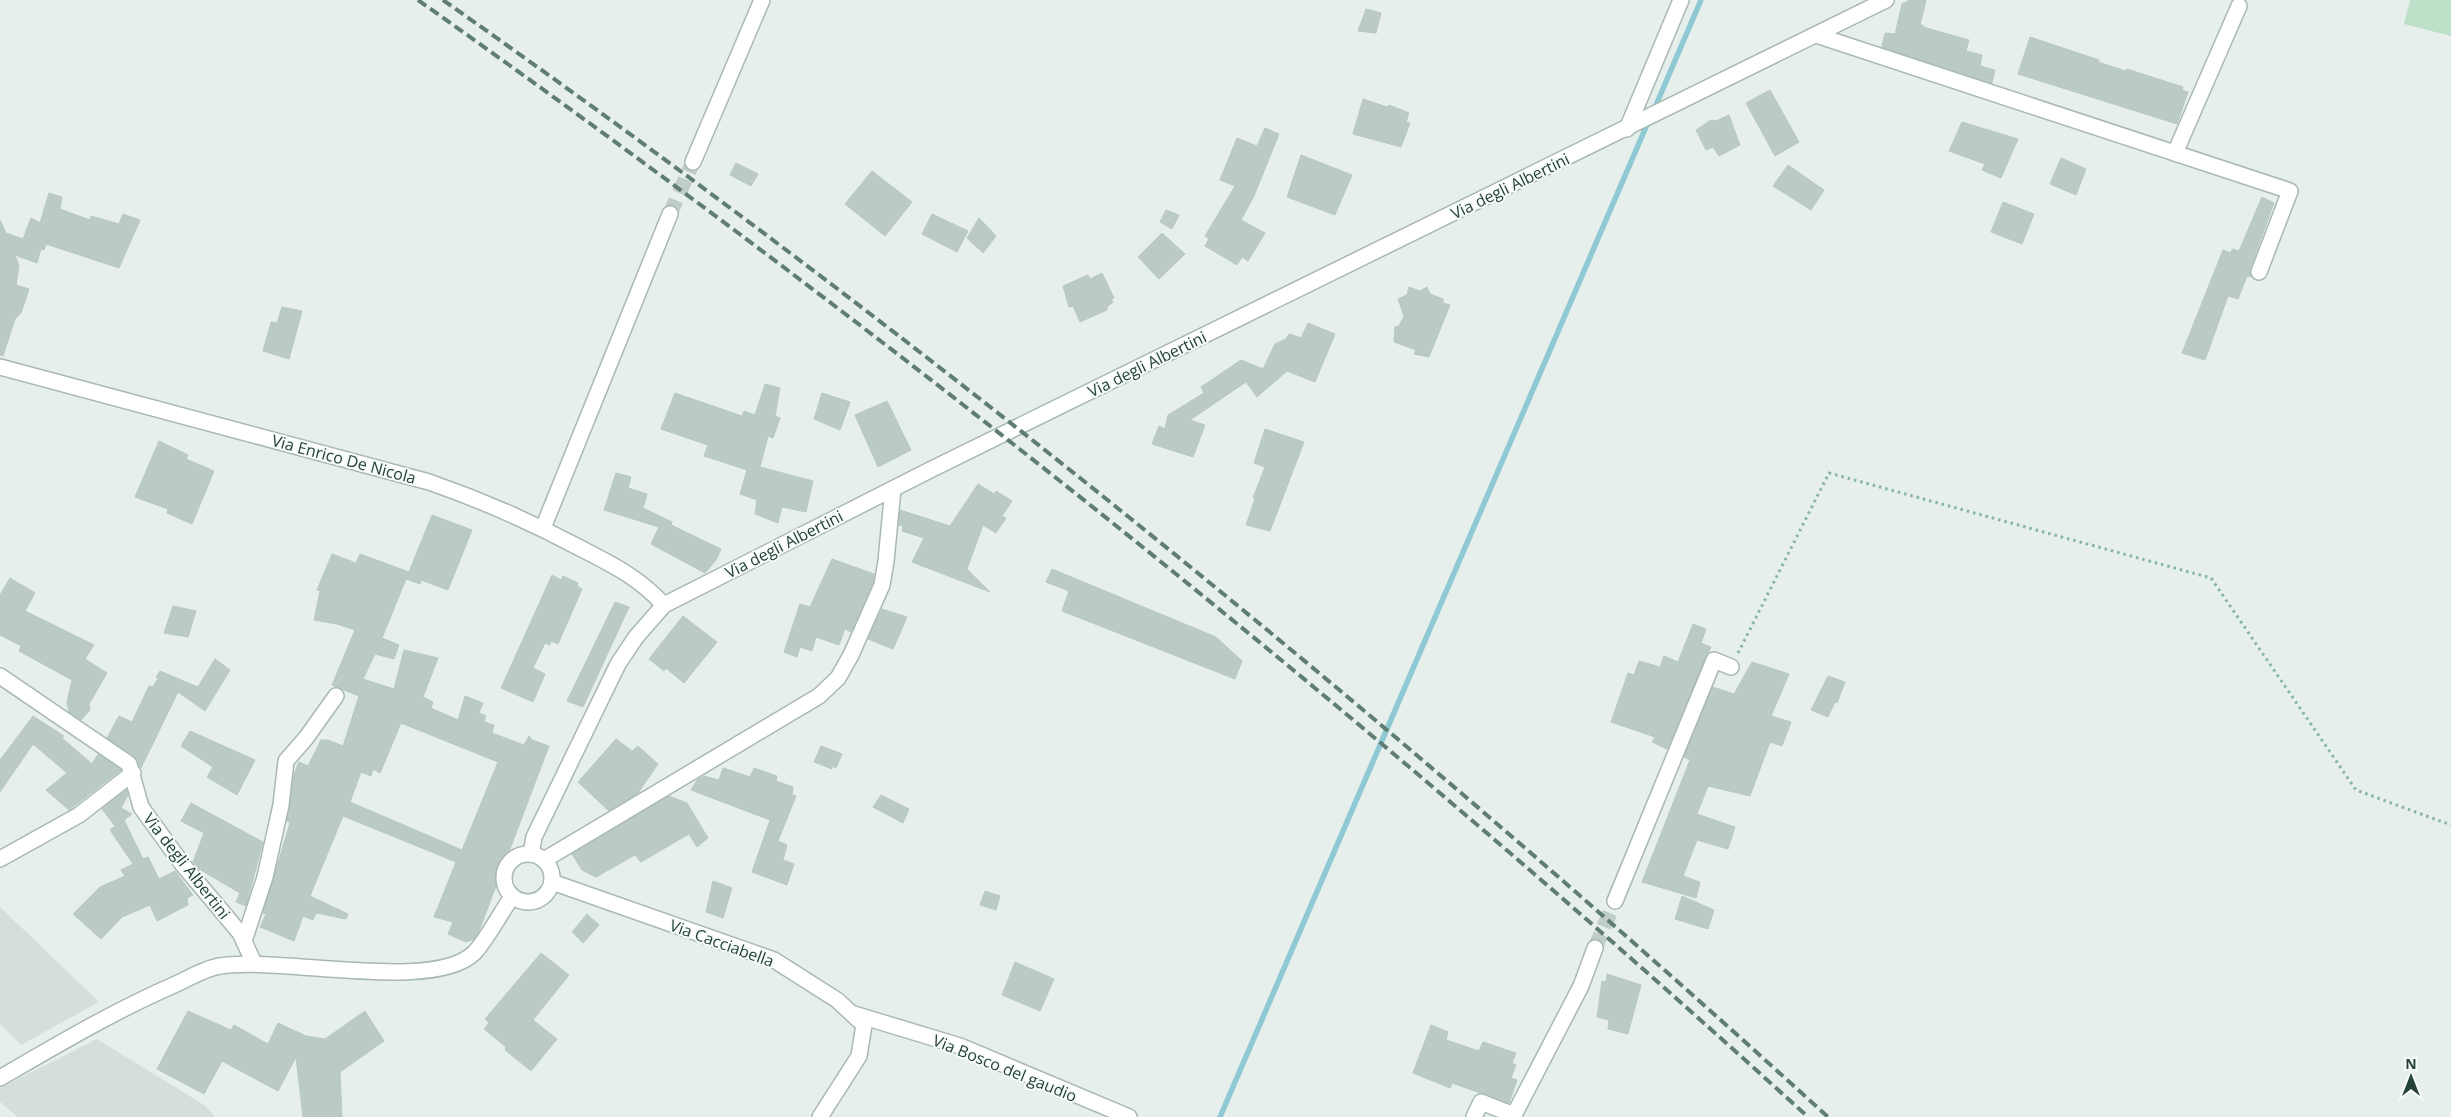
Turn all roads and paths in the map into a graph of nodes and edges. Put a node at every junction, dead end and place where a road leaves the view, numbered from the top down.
1 (762, 0) edge
2 (1681, 0) edge
3 (1886, 0) edge
4 (2239, 6) dead end
5 (1816, 35) junction
6 (1627, 129) junction
7 (2175, 154) junction
8 (693, 162) tunnel mouth
9 (670, 214) tunnel mouth
10 (2260, 272) dead end
11 (0, 367) edge
12 (893, 489) junction
13 (543, 528) junction
14 (664, 606) junction
15 (1731, 667) joint
16 (0, 676) edge
17 (336, 696) dead end
18 (133, 773) junction
19 (2451, 825) edge
20 (538, 857) junction
21 (0, 859) edge
22 (552, 882) junction
23 (512, 897) junction
24 (1615, 901) tunnel mouth
25 (244, 941) junction
26 (1595, 948) tunnel mouth
27 (254, 963) junction
28 (852, 1014) junction
29 (0, 1078) edge
30 (820, 1117) edge
31 (1129, 1117) edge
32 (1474, 1117) edge

1 - 8 street
2 - 6 street
3 - 5 street, Via degli Albertini
4 - 7 street
5 - 6 street, Via degli Albertini
5 - 7 street
6 - 12 street, Via degli Albertini
7 - 10 street
9 - 13 street
11 - 13 street, Via Enrico De Nicola
12 - 14 street, Via degli Albertini
12 - 20 street
13 - 14 street, Via Enrico De Nicola
14 - 20 street, Via degli Albertini
15 - 19 path
15 - 24 street
16 - 18 street
17 - 25 street, Via degli Albertini
18 - 21 street
18 - 25 street, Via degli Albertini
20 - 22 street
20 - 23 street
22 - 23 street
22 - 28 street, Via Cacciabella
23 - 27 street
25 - 27 street, Via degli Albertini
26 - 32 street
27 - 29 street
28 - 30 street, Via Cacciabella
28 - 31 street, Via Bosco del gaudio

